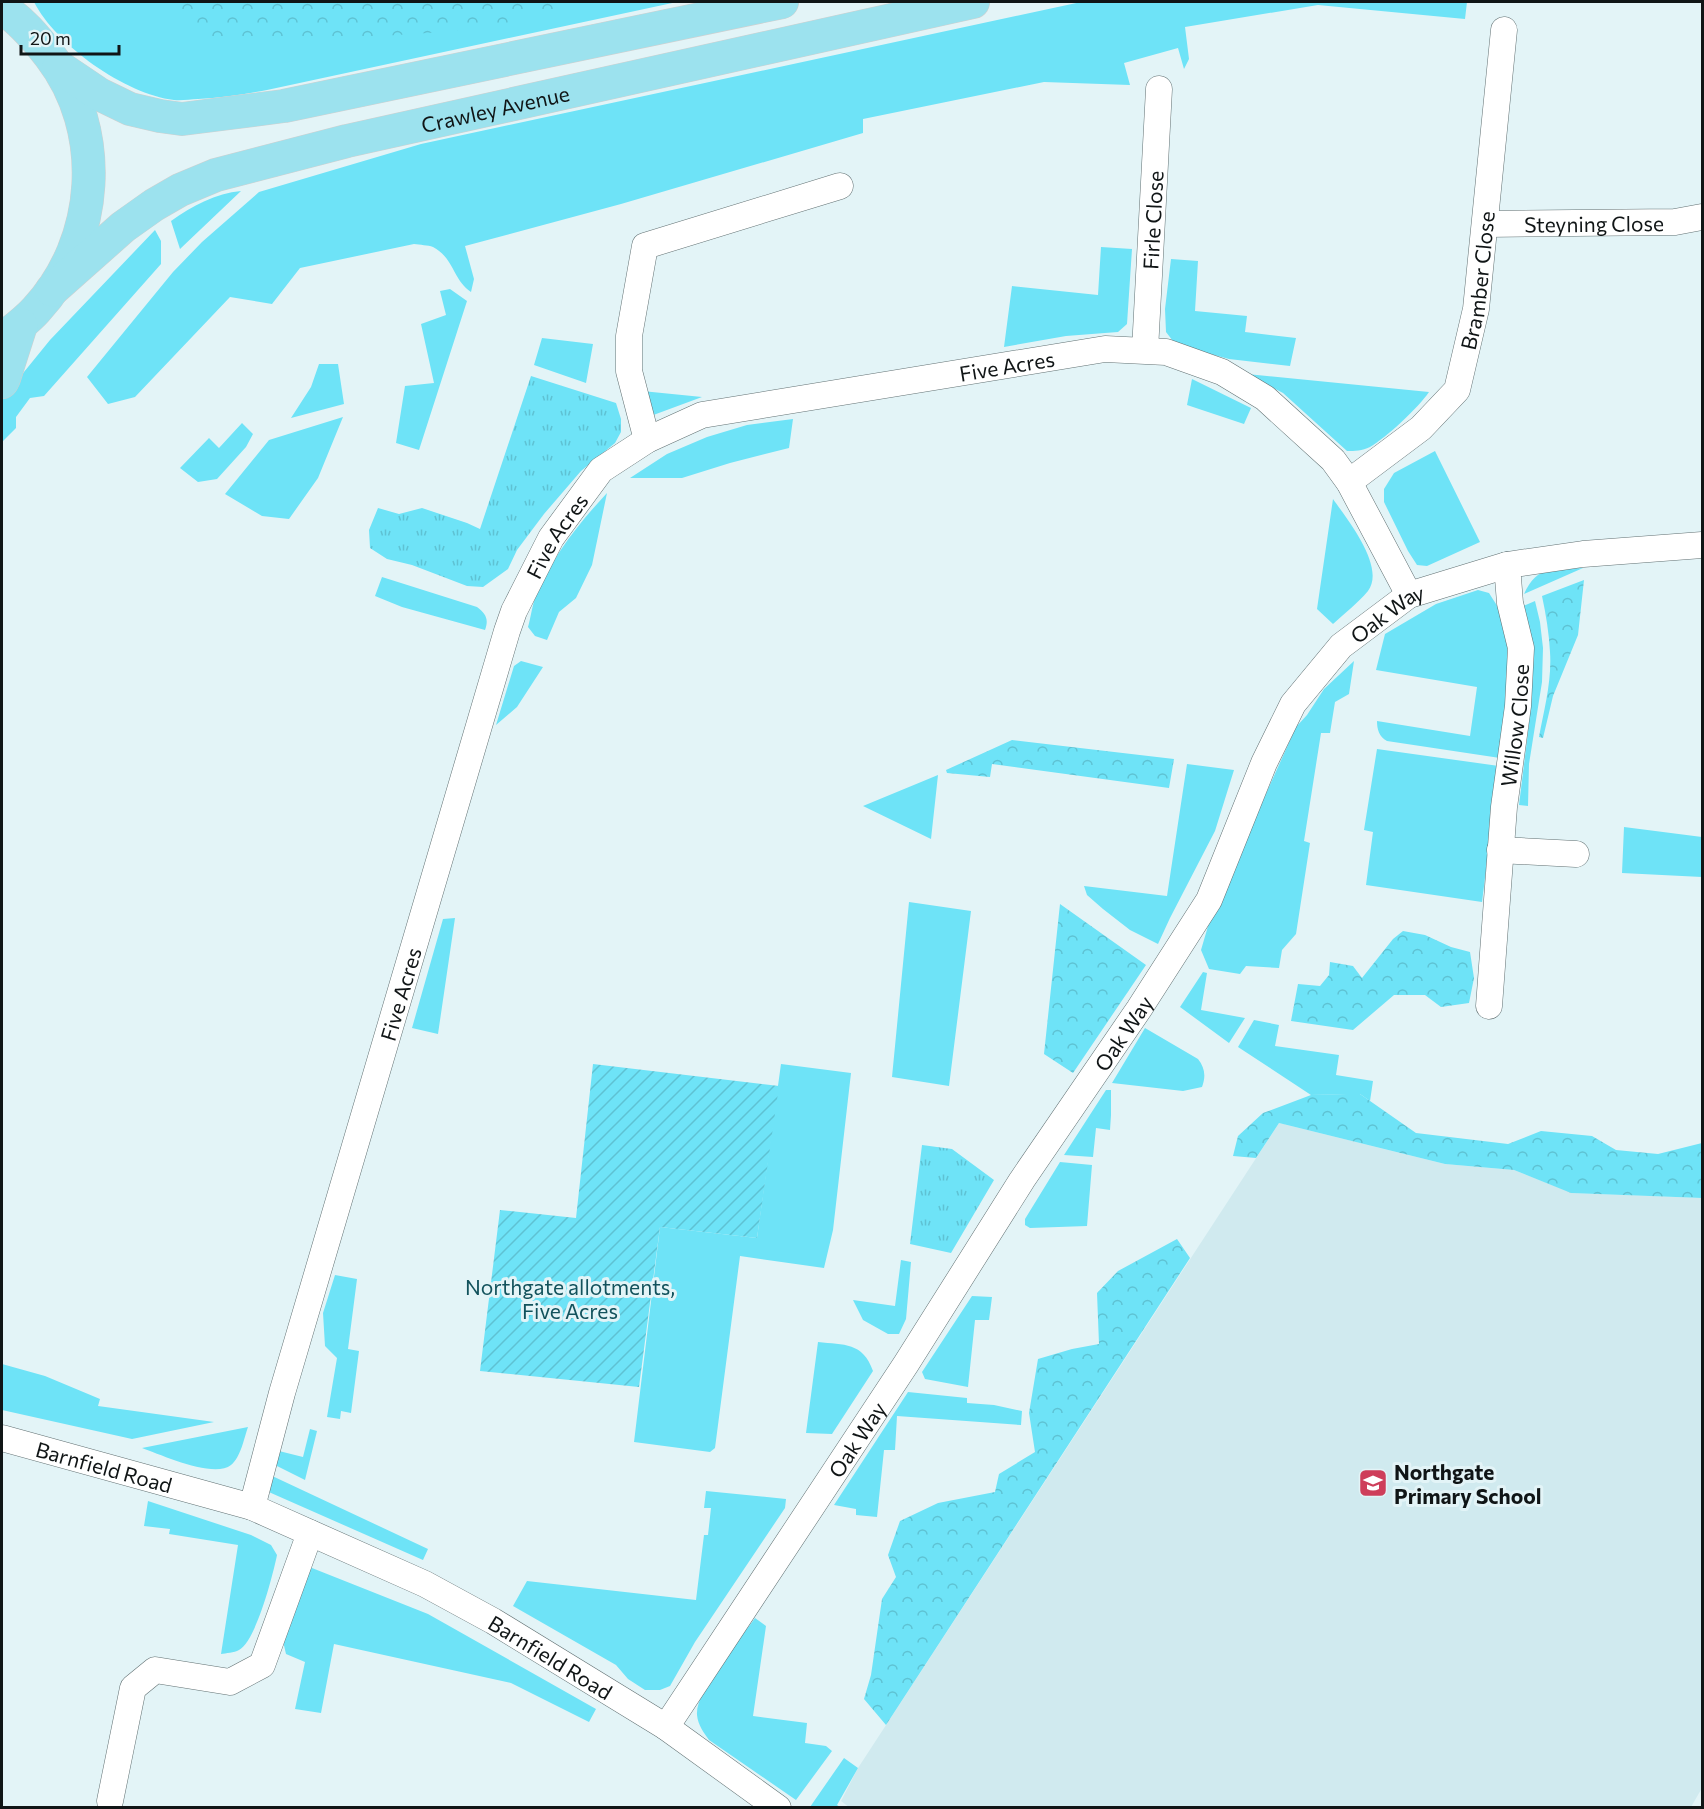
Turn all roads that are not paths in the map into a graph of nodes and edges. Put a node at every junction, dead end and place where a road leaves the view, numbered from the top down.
1 (12, 2) edge
2 (782, 2) edge
3 (973, 2) edge
4 (2, 8) edge
5 (1504, 30) dead end
6 (36, 37) junction
7 (59, 67) junction
8 (1159, 89) dead end
9 (840, 186) dead end
10 (1702, 217) edge
11 (1486, 224) junction
12 (52, 290) junction
13 (11, 332) edge
14 (1145, 350) junction
15 (2, 382) edge
16 (647, 440) junction
17 (1349, 482) junction
18 (1702, 545) edge
19 (1507, 565) junction
20 (1409, 595) junction
21 (1500, 850) junction
22 (1576, 854) dead end
23 (1489, 1006) dead end
24 (2, 1438) edge
25 (252, 1507) junction
26 (310, 1533) junction
27 (666, 1727) junction
28 (110, 1801) dead end
29 (778, 1808) edge

1 - 6 main road
2 - 7 main road
3 - 12 main road, Crawley Avenue
4 - 6 main road
5 - 11 street, Bramber Close
6 - 7 main road
7 - 12 main road
8 - 14 street, Firle Close
9 - 16 street
10 - 11 street, Steyning Close
11 - 17 street, Bramber Close
12 - 13 main road
13 - 15 main road
14 - 16 street, Five Acres
14 - 17 street, Five Acres
16 - 25 street, Five Acres
17 - 20 street, Five Acres
18 - 19 street, Oak Way
19 - 20 street, Oak Way
19 - 21 street, Willow Close
20 - 27 street, Oak Way
21 - 22 street
21 - 23 street, Willow Close
24 - 25 street, Barnfield Road
25 - 26 street, Barnfield Road
26 - 27 street, Barnfield Road
26 - 28 street
27 - 29 street, Barnfield Road

